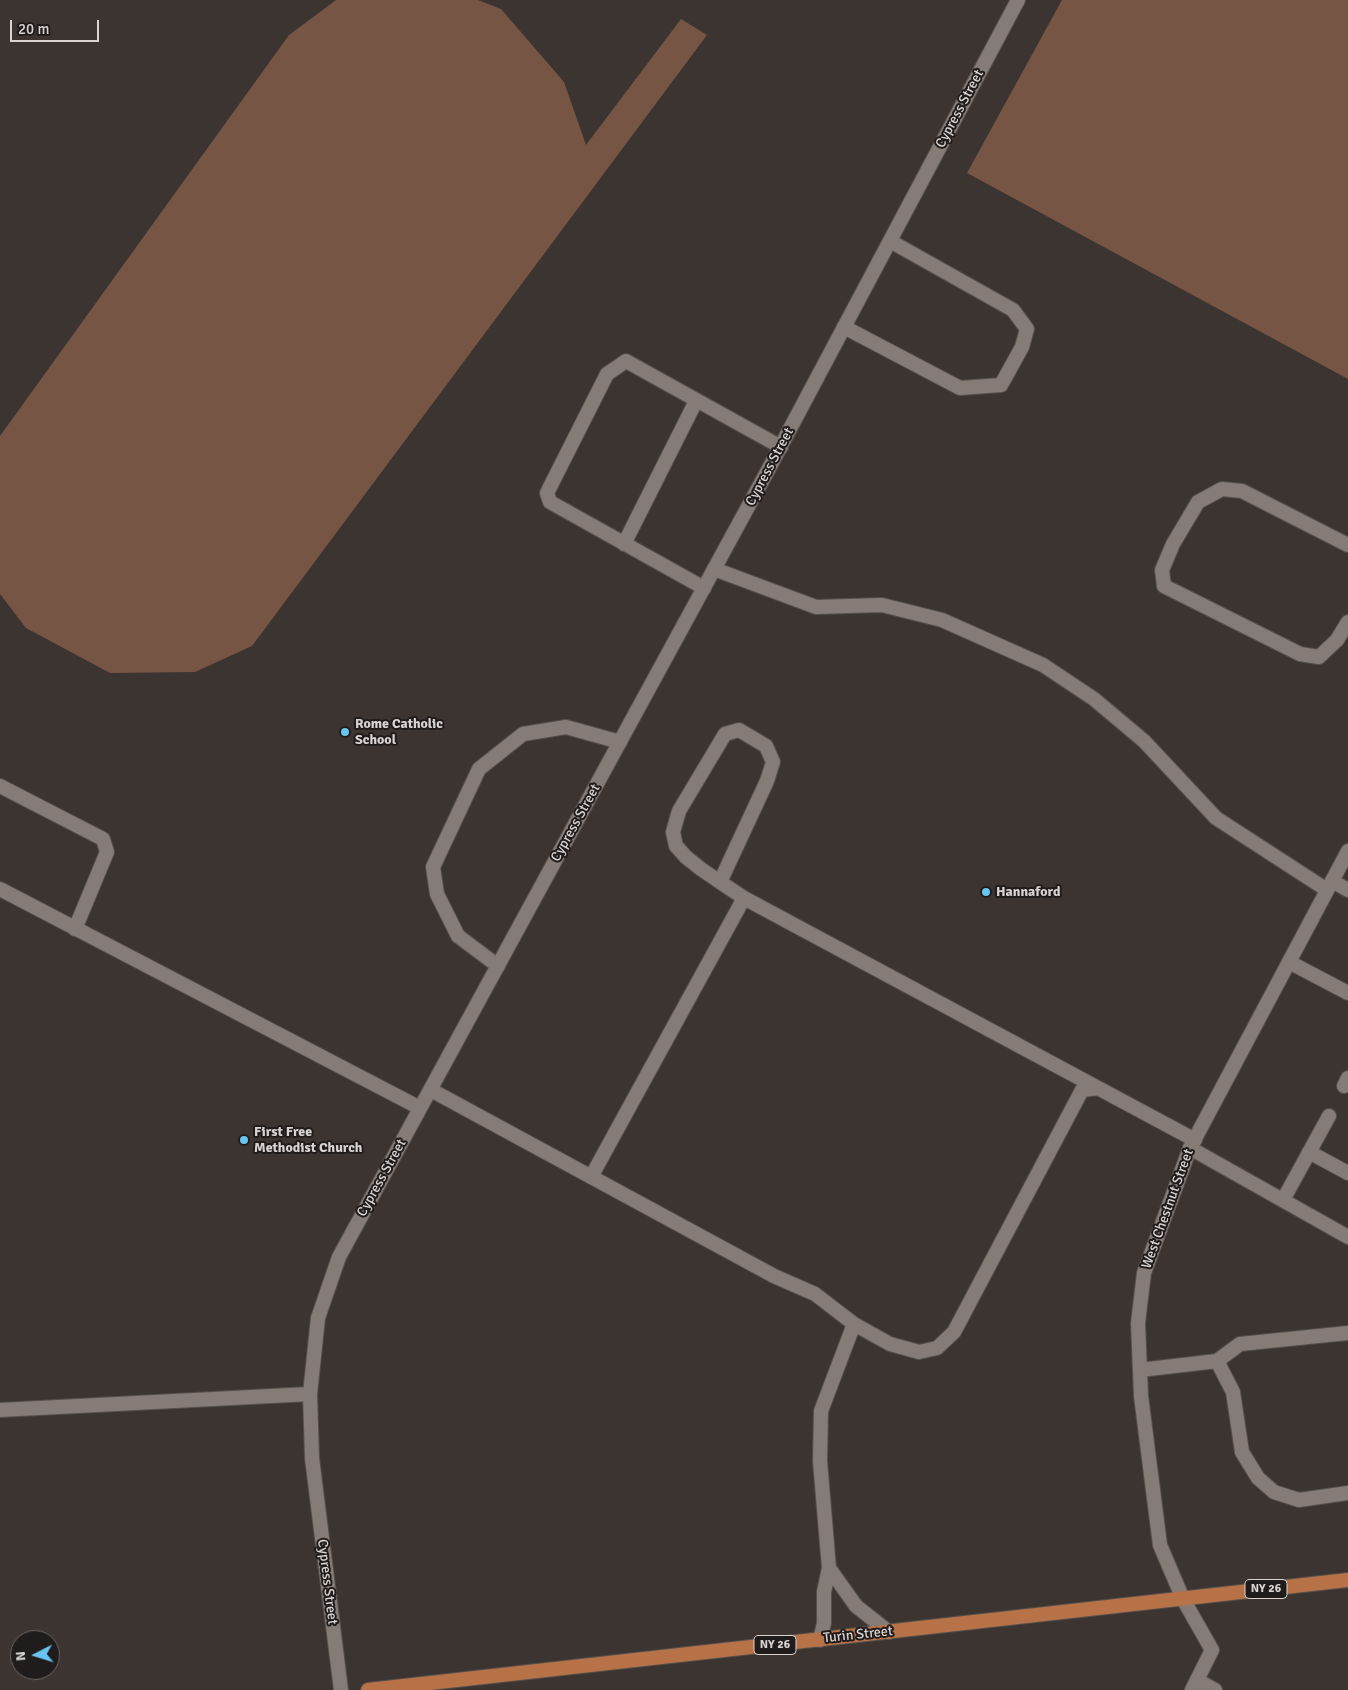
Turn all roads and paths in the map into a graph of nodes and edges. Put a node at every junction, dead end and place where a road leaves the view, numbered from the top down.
1 (1018, 0) edge
2 (890, 241) junction
3 (844, 327) junction
4 (696, 401) junction
5 (781, 447) junction
6 (624, 544) junction
7 (1348, 545) edge
8 (714, 569) junction
9 (704, 588) junction
10 (1348, 622) edge
11 (620, 742) junction
12 (0, 786) edge
13 (1348, 851) edge
14 (720, 882) junction
15 (1330, 886) junction
16 (0, 890) edge
17 (1348, 890) edge
18 (744, 898) junction
19 (76, 929) junction
20 (1289, 962) junction
21 (498, 966) junction
22 (1348, 993) edge
23 (1098, 1088) junction
24 (430, 1090) junction
25 (420, 1108) junction
26 (1329, 1116) dead end
27 (1192, 1144) junction
28 (1309, 1152) junction
29 (1348, 1173) edge
30 (591, 1177) junction
31 (1283, 1200) junction
32 (1348, 1237) edge
33 (854, 1324) junction
34 (1348, 1333) edge
35 (1217, 1361) junction
36 (1140, 1370) junction
37 (310, 1394) junction
38 (0, 1410) edge
39 (1348, 1493) edge
40 (829, 1568) junction
41 (1348, 1580) edge
42 (1183, 1599) junction
43 (889, 1632) junction
44 (820, 1640) junction
45 (1194, 1685) edge
46 (341, 1690) edge
47 (368, 1690) edge
48 (1215, 1690) edge

1 - 2 street, Cypress Street
2 - 3 street, Cypress Street
2 - 3 street
3 - 5 street, Cypress Street
4 - 5 street
4 - 6 street
4 - 6 street
5 - 8 street, Cypress Street
6 - 9 street
7 - 10 street
8 - 9 street, Cypress Street
8 - 15 street
9 - 11 street, Cypress Street
11 - 21 street, Cypress Street
11 - 21 street
12 - 19 street
13 - 15 street, West Chestnut Street
14 - 14 street
14 - 18 street
15 - 17 street
15 - 20 street, West Chestnut Street
16 - 19 street
18 - 23 street
18 - 30 street
19 - 25 street
20 - 22 street
20 - 27 street, West Chestnut Street
21 - 24 street, Cypress Street
23 - 27 street
23 - 33 street
24 - 25 street, Cypress Street
24 - 30 street
25 - 37 street, Cypress Street
26 - 28 street
27 - 31 street
27 - 36 street, West Chestnut Street
28 - 29 street
28 - 31 street
30 - 33 street
31 - 32 street
33 - 40 street
34 - 35 street
35 - 36 street
35 - 39 street
36 - 42 street, West Chestnut Street
37 - 38 street
37 - 46 street, Cypress Street
40 - 43 street
40 - 44 street
41 - 42 main road, Turin Street / NY 26
42 - 43 main road, Turin Street / NY 26
42 - 45 street, West Chestnut Street
43 - 44 main road, Turin Street / NY 26
44 - 47 main road, Turin Street / NY 26
45 - 48 street

